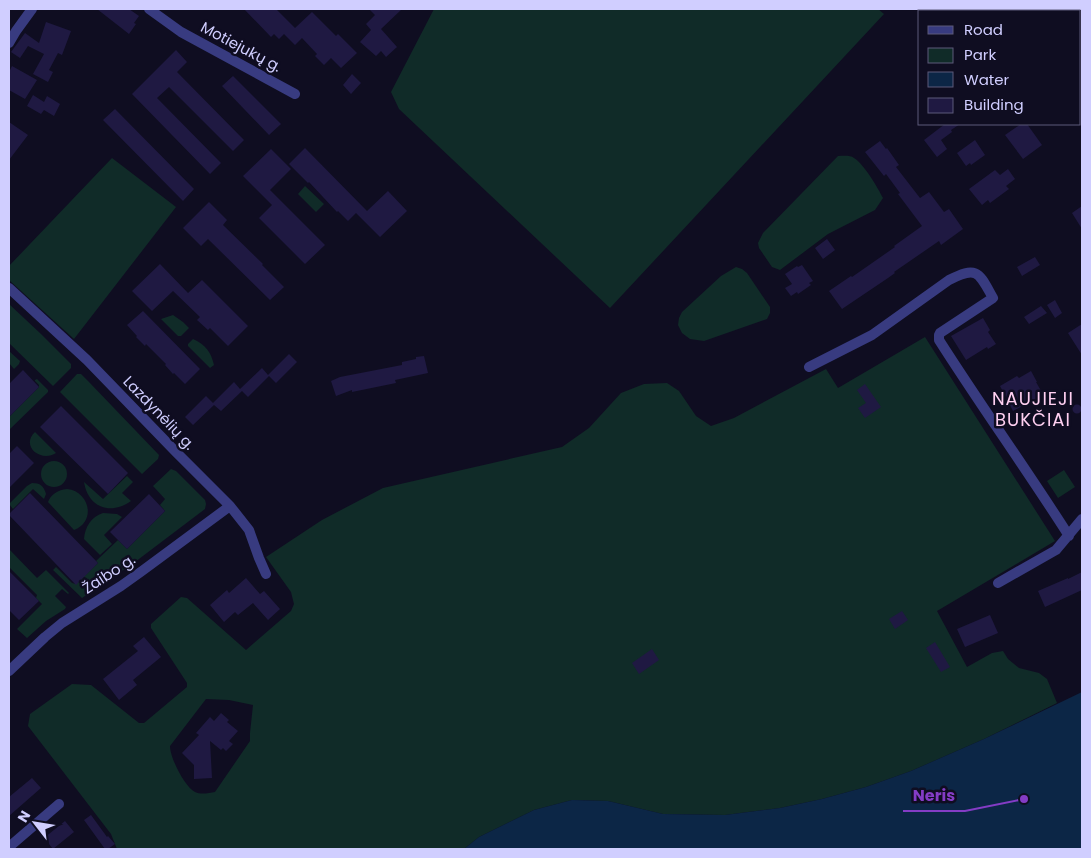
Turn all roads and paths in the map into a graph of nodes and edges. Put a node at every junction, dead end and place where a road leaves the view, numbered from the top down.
1 (32, 9) edge
2 (149, 9) edge
3 (9, 43) edge
4 (295, 94) dead end
5 (9, 288) edge
6 (809, 367) dead end
7 (230, 506) junction
8 (1082, 520) edge
9 (1069, 536) junction
10 (266, 574) dead end
11 (998, 583) dead end
12 (9, 671) edge
13 (59, 804) dead end
14 (9, 847) edge

1 - 3 street
2 - 4 street, Motiejukų g.
5 - 7 street, Lazdynėlių g.
6 - 9 street
7 - 10 street, Lazdynėlių g.
7 - 12 street, Žaibo g.
8 - 9 street
9 - 11 street
13 - 14 street

